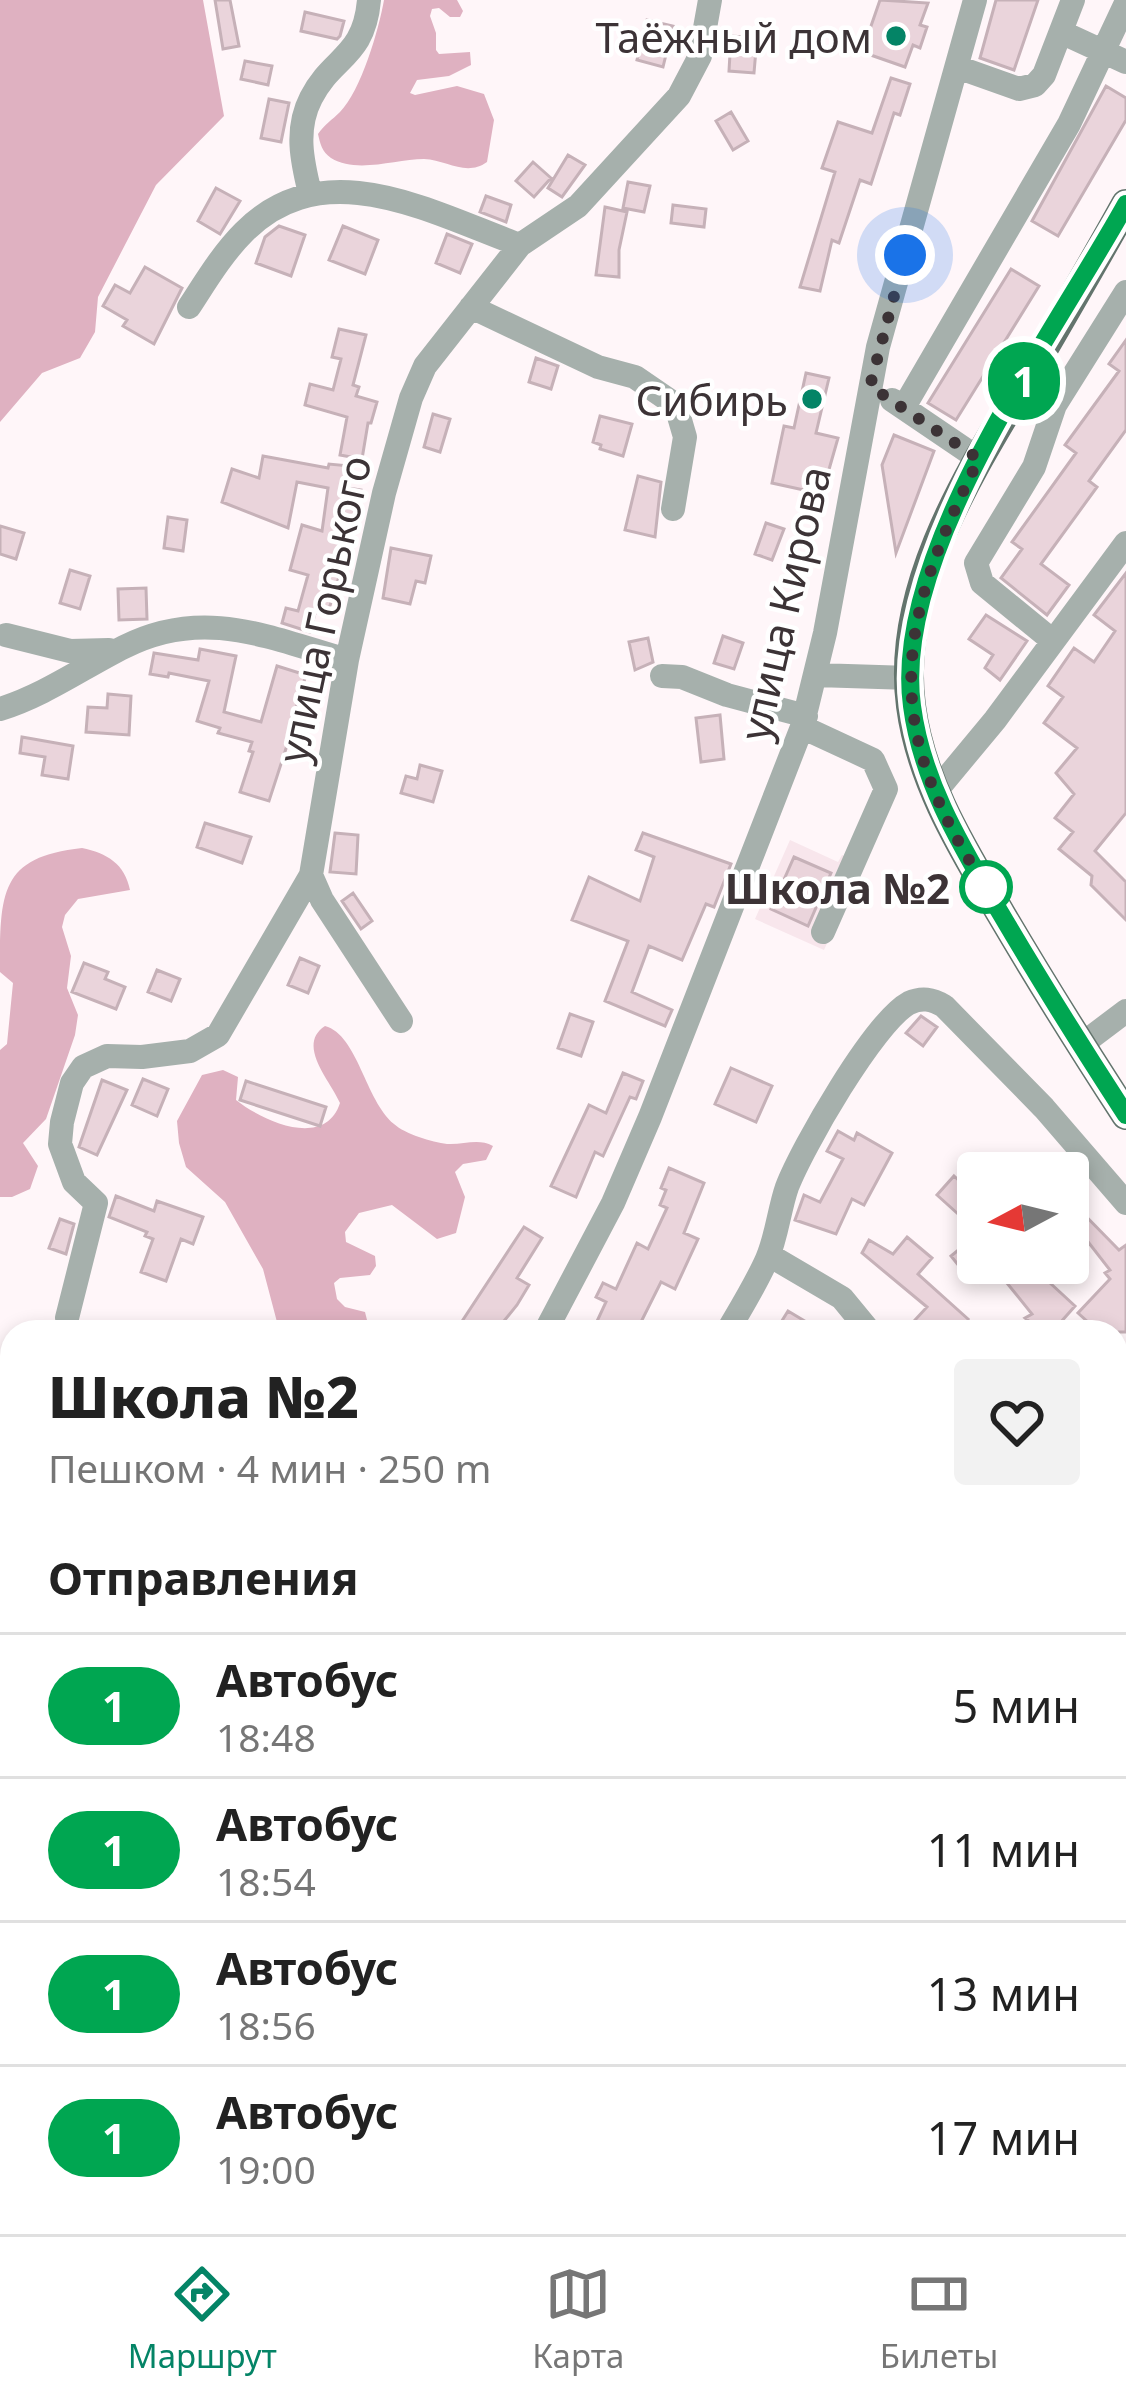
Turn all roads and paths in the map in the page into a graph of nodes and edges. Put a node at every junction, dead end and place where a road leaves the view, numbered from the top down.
1 (369, 0) edge
2 (710, 0) edge
3 (975, 0) edge
4 (1073, 0) edge
5 (1126, 3) edge
6 (1061, 32) junction
7 (1115, 57) edge
8 (957, 67) junction
9 (310, 193) junction
10 (1126, 204) edge
11 (520, 244) junction
12 (1126, 292) edge
13 (188, 307) dead end
14 (472, 308) junction
15 (870, 386) junction
16 (904, 407) junction
17 (1005, 413) junction
18 (1047, 424) junction
19 (979, 459) junction
20 (673, 509) dead end
21 (1126, 543) edge
22 (6, 635) dead end
23 (1053, 640) junction
24 (121, 648) junction
25 (346, 660) junction
26 (816, 675) junction
27 (662, 676) dead end
28 (910, 691) junction
29 (0, 709) edge
30 (804, 722) junction
31 (935, 791) junction
32 (311, 875) junction
33 (823, 932) dead end
34 (1126, 1011) edge
35 (401, 1022) dead end
36 (1082, 1045) junction
37 (1126, 1115) edge
38 (1126, 1203) edge
39 (769, 1255) junction
40 (67, 1318) dead end
41 (551, 1320) edge
42 (734, 1320) edge
43 (860, 1320) edge

1 - 9 street
2 - 11 street, улица Горького
3 - 8 street, улица Кирова
4 - 6 street
5 - 7 street
6 - 7 street
6 - 8 street
7 - 16 street
8 - 15 street, улица Кирова
9 - 11 street
9 - 13 street
10 - 17 main road
11 - 14 street, улица Горького
12 - 18 street
14 - 20 street
14 - 25 street, улица Горького
15 - 16 street
15 - 26 street, улица Кирова
16 - 19 street
17 - 18 street
17 - 19 main road
18 - 23 street
19 - 28 main road
21 - 23 street
22 - 24 street
23 - 31 street
24 - 25 street
24 - 29 street
25 - 32 street, улица Горького
26 - 28 street
26 - 30 street, улица Кирова
27 - 30 street
28 - 31 main road
30 - 33 street
30 - 41 street, улица Кирова
31 - 36 main road
32 - 35 street
32 - 40 street, улица Горького
34 - 36 street
36 - 37 main road
38 - 39 street
39 - 42 street
39 - 43 street

